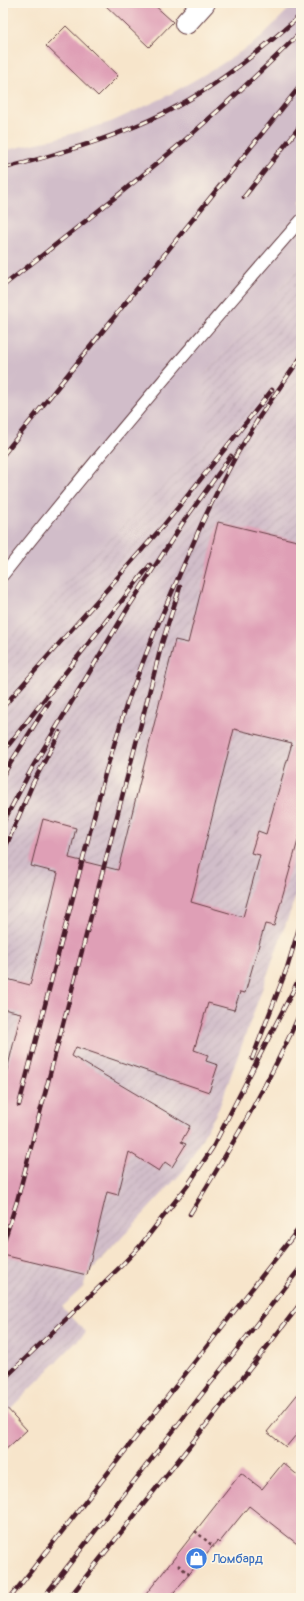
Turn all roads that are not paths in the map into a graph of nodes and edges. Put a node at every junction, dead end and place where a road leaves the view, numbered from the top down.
1 (204, 3) edge
2 (186, 23) dead end
3 (301, 220) edge
4 (3, 575) edge

1 - 2 street
3 - 4 lane

